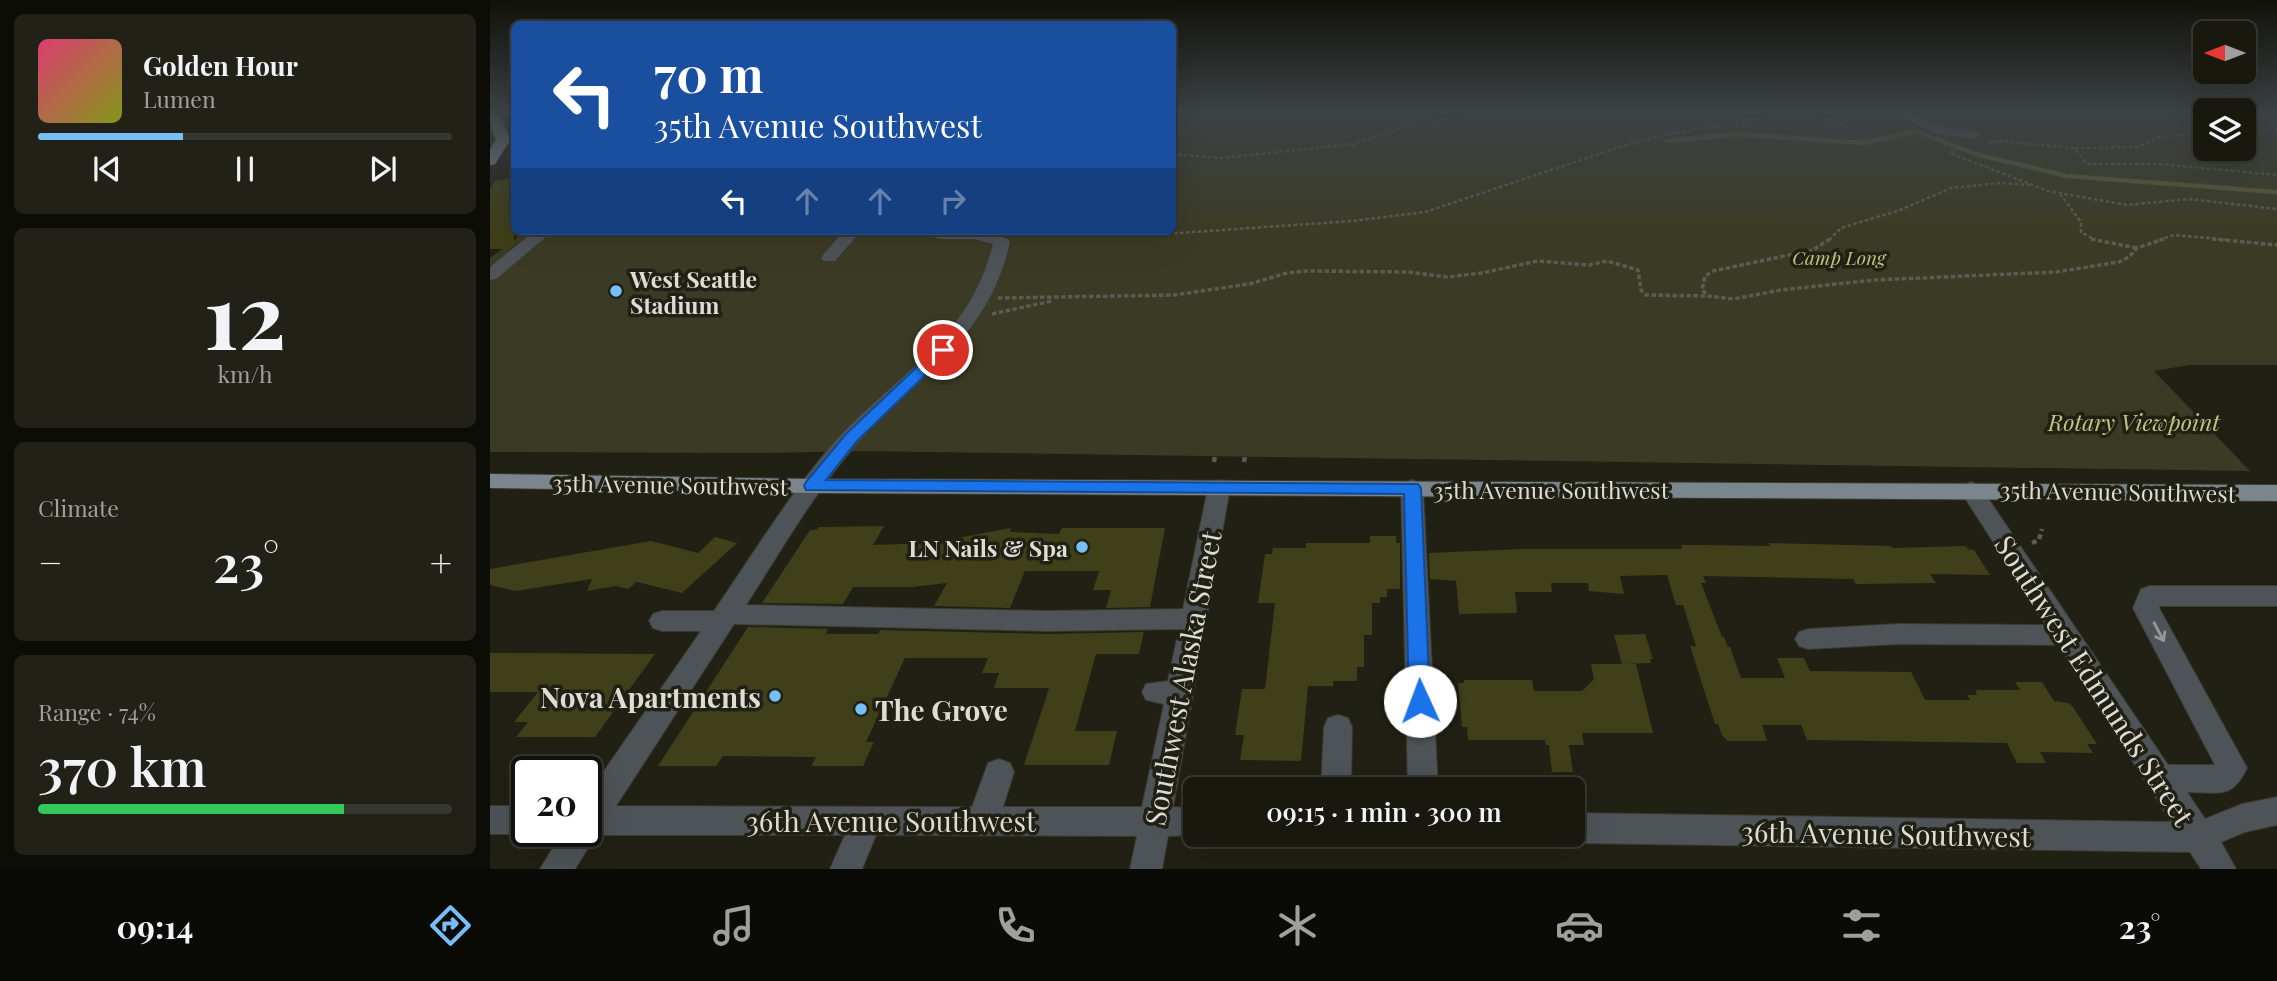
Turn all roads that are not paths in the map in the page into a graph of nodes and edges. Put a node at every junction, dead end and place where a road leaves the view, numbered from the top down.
1 (540, 235) edge
2 (849, 235) edge
3 (979, 235) edge
4 (829, 258) dead end
5 (490, 275) edge
6 (1216, 469) junction
7 (490, 481) edge
8 (812, 486) junction
9 (1412, 488) junction
10 (1971, 490) junction
11 (2277, 493) edge
12 (2272, 602) edge
13 (724, 618) junction
14 (1193, 619) junction
15 (662, 621) dead end
16 (2065, 635) junction
17 (1808, 639) dead end
18 (1338, 727) dead end
19 (999, 772) dead end
20 (1336, 777) edge
21 (1423, 777) edge
22 (2159, 778) junction
23 (602, 800) edge
24 (2277, 811) edge
25 (490, 820) edge
26 (511, 820) edge
27 (867, 821) junction
28 (983, 821) junction
29 (1155, 821) junction
30 (1183, 822) edge
31 (602, 824) edge
32 (1585, 828) edge
33 (2198, 837) junction
34 (571, 847) edge
35 (556, 869) edge
36 (846, 869) edge
37 (1146, 869) edge
38 (2220, 869) edge

1 - 5 street
2 - 4 street
3 - 8 street
6 - 8 main road, 35th Avenue Southwest
6 - 9 main road, 35th Avenue Southwest
6 - 14 street, Southwest Alaska Street
7 - 8 main road, 35th Avenue Southwest
8 - 13 street
9 - 10 main road, 35th Avenue Southwest
9 - 21 street
10 - 11 main road, 35th Avenue Southwest
10 - 16 street, Southwest Edmunds Street
12 -> 22 street
13 - 14 street
13 - 15 street
13 - 23 street
14 - 29 street, Southwest Alaska Street
16 - 17 street
16 - 22 street, Southwest Edmunds Street
18 - 20 street
19 - 28 street
22 - 33 street, Southwest Edmunds Street
24 - 33 street
25 - 26 street
27 - 28 street, 36th Avenue Southwest
27 - 31 street, 36th Avenue Southwest
27 - 36 street
28 - 29 street, 36th Avenue Southwest
29 - 30 street, 36th Avenue Southwest
29 - 37 street, Southwest Alaska Street
32 - 33 street, 36th Avenue Southwest
33 - 38 street, Southwest Edmunds Street
34 - 35 street

